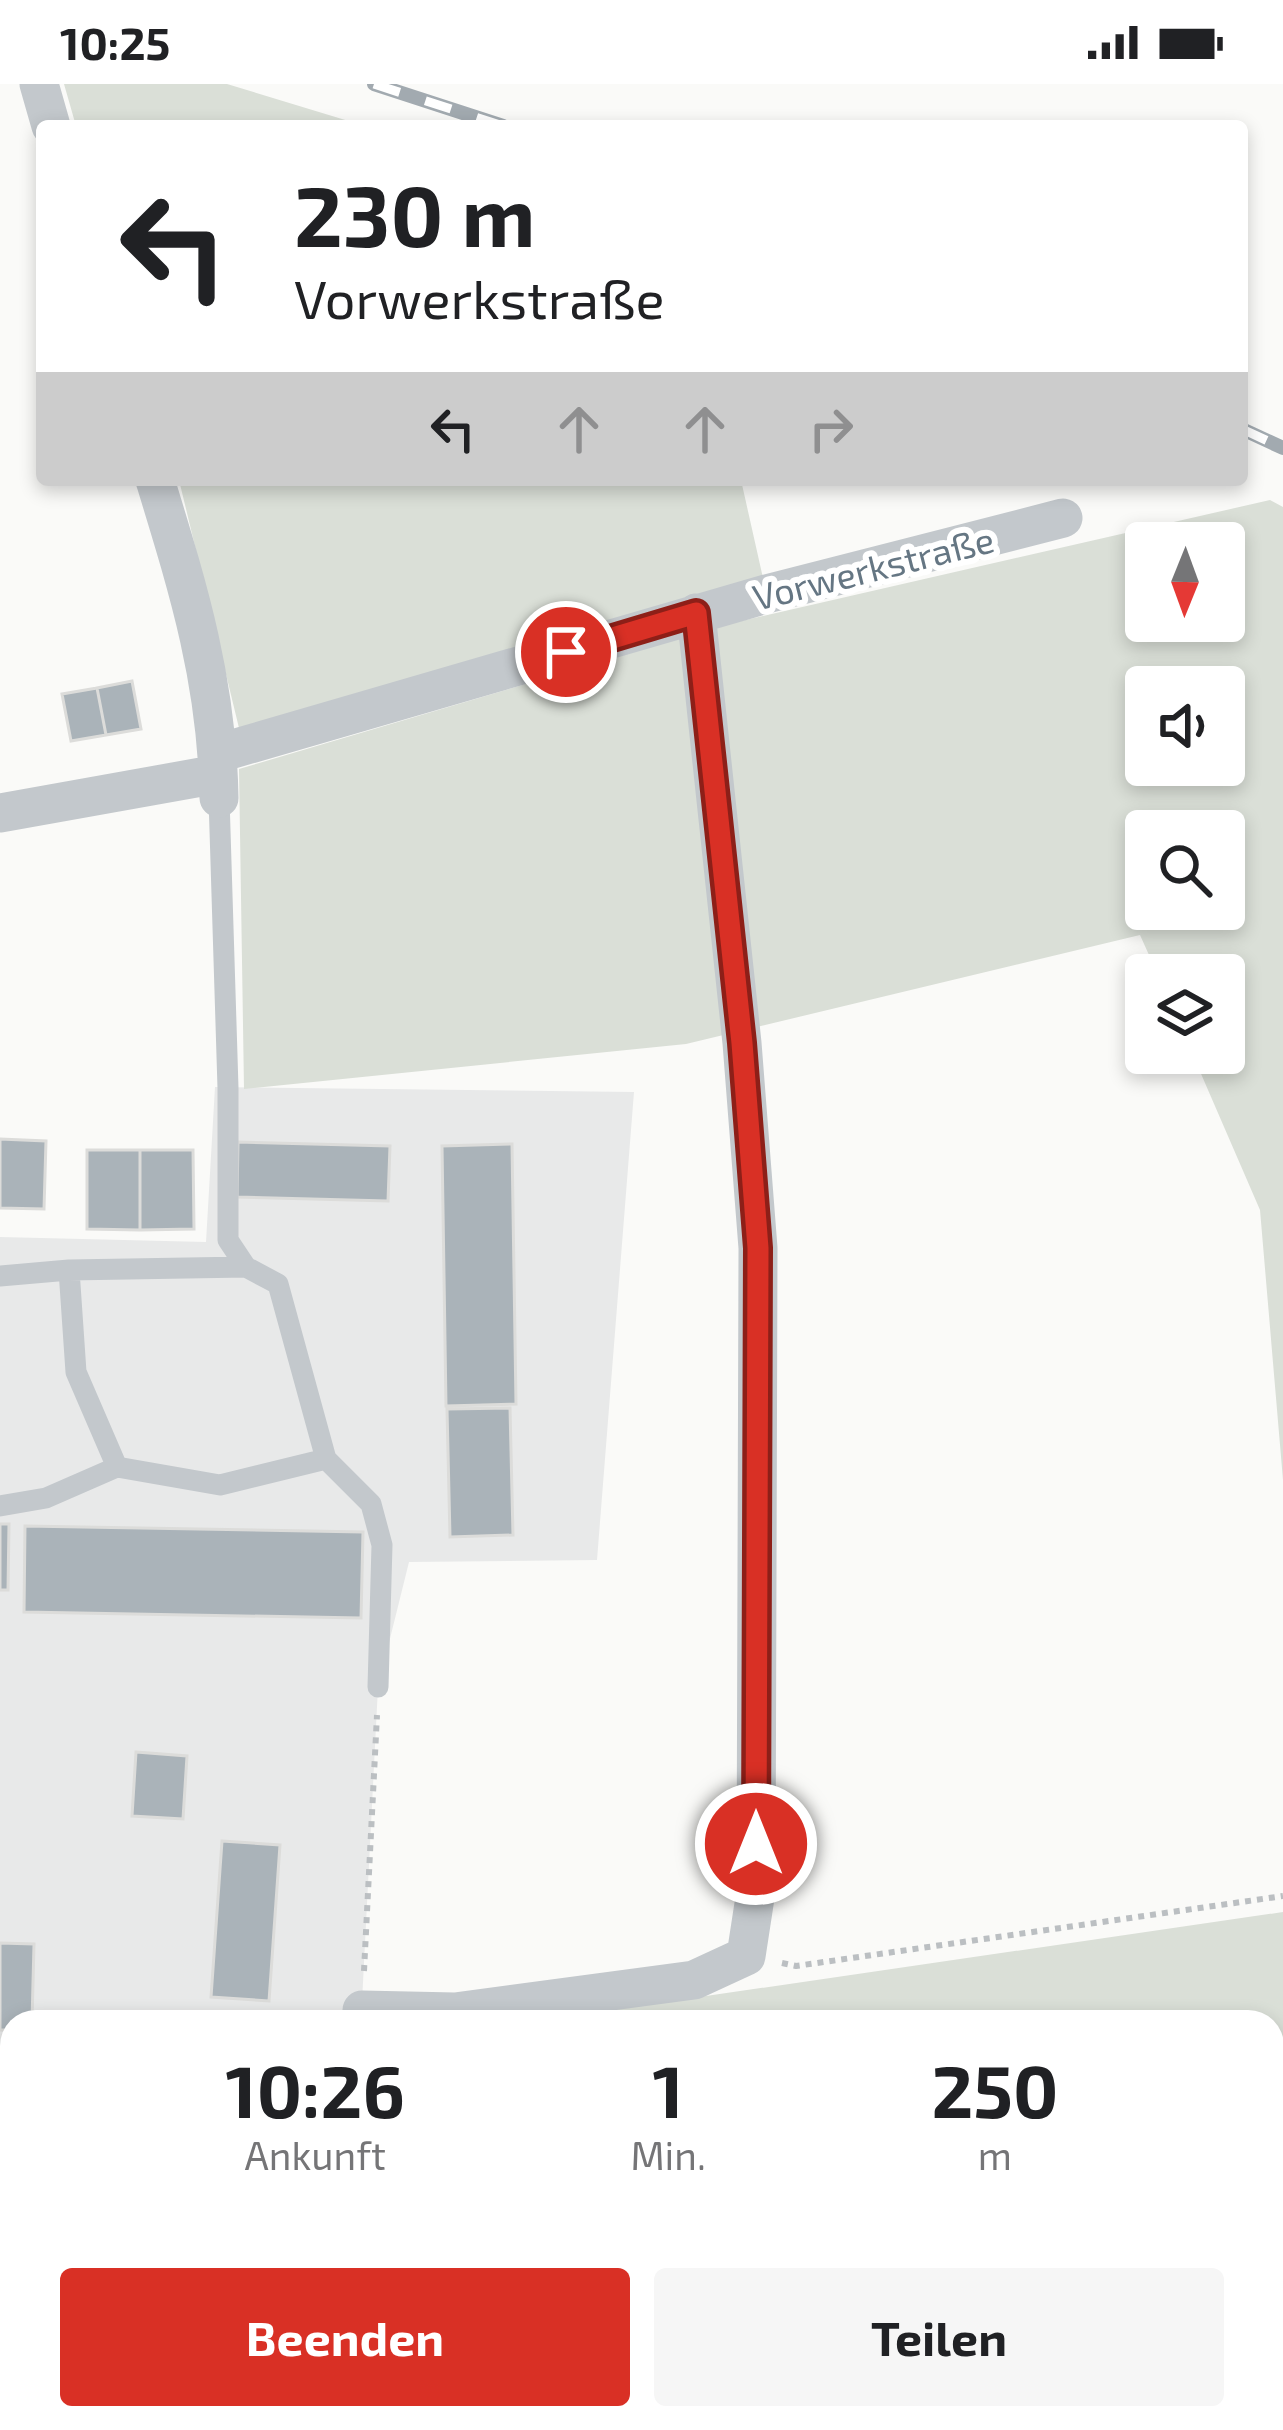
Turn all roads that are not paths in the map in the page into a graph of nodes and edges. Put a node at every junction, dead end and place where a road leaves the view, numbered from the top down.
1 (39, 84) edge
2 (49, 120) edge
3 (157, 486) edge
4 (1063, 518) dead end
5 (696, 613) junction
6 (219, 775) junction
7 (0, 814) edge
8 (246, 1267) junction
9 (69, 1270) junction
10 (0, 1276) edge
11 (326, 1459) junction
12 (117, 1467) junction
13 (0, 1506) edge
14 (378, 1688) road end
15 (470, 2010) edge

1 - 2 street
3 - 6 street
4 - 5 street, Vorwerkstraße
5 - 6 street, Vorwerkstraße
5 - 15 street
6 - 7 street, Vorwerkstraße
6 - 8 lane
8 - 9 lane
8 - 11 lane
9 - 10 lane
9 - 12 lane
11 - 12 lane
11 - 14 lane
12 - 13 lane

